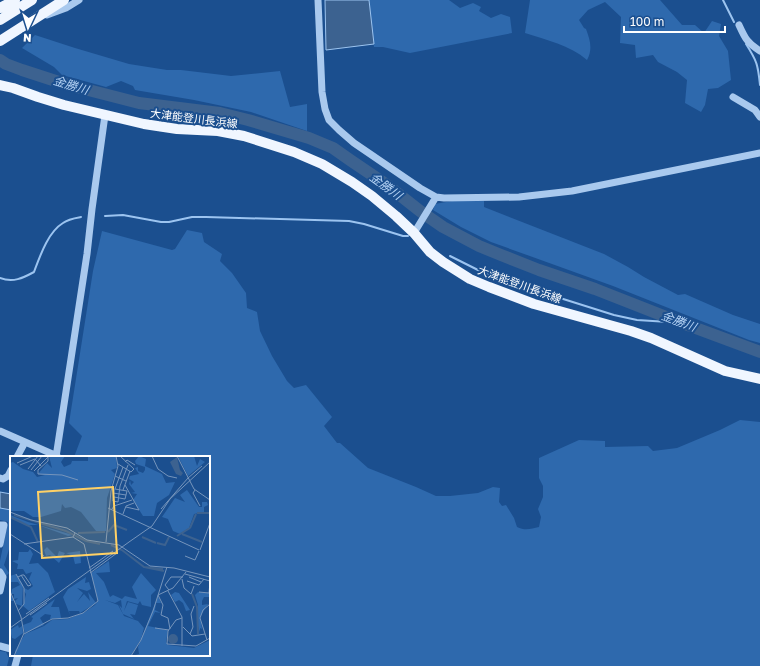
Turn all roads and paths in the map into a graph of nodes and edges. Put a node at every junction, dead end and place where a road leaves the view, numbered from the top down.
1 (9, 0) edge
2 (15, 0) edge
3 (32, 0) edge
4 (64, 0) edge
5 (79, 0) edge
6 (318, 0) edge
7 (0, 8) edge
8 (36, 18) junction
9 (0, 20) edge
10 (739, 25) dead end
11 (1, 40) edge
12 (760, 51) edge
13 (0, 85) edge
14 (733, 97) dead end
15 (105, 115) junction
16 (760, 117) edge
17 (760, 153) edge
18 (434, 200) junction
19 (415, 231) junction
20 (760, 379) edge
21 (0, 430) edge
22 (24, 442) junction
23 (17, 456) edge
24 (57, 456) edge
25 (10, 472) edge
26 (0, 478) edge
27 (0, 525) edge
28 (0, 544) edge
29 (0, 572) edge
30 (0, 591) edge
31 (0, 646) edge
32 (10, 649) edge
33 (18, 656) edge
34 (15, 666) edge

1 - 7 street
2 - 7 main road
3 - 9 main road
4 - 8 main road
5 - 8 street
6 - 18 street
8 - 11 main road
10 - 12 street
13 - 15 main road, 大津能登川長浜線
14 - 16 street
15 - 19 main road, 大津能登川長浜線
15 - 24 street
17 - 18 street
18 - 19 street
19 - 20 main road, 大津能登川長浜線
21 - 22 street
22 - 23 street
22 - 24 street
25 - 26 street
27 - 28 street
29 - 30 street
31 - 32 street
33 - 34 street

